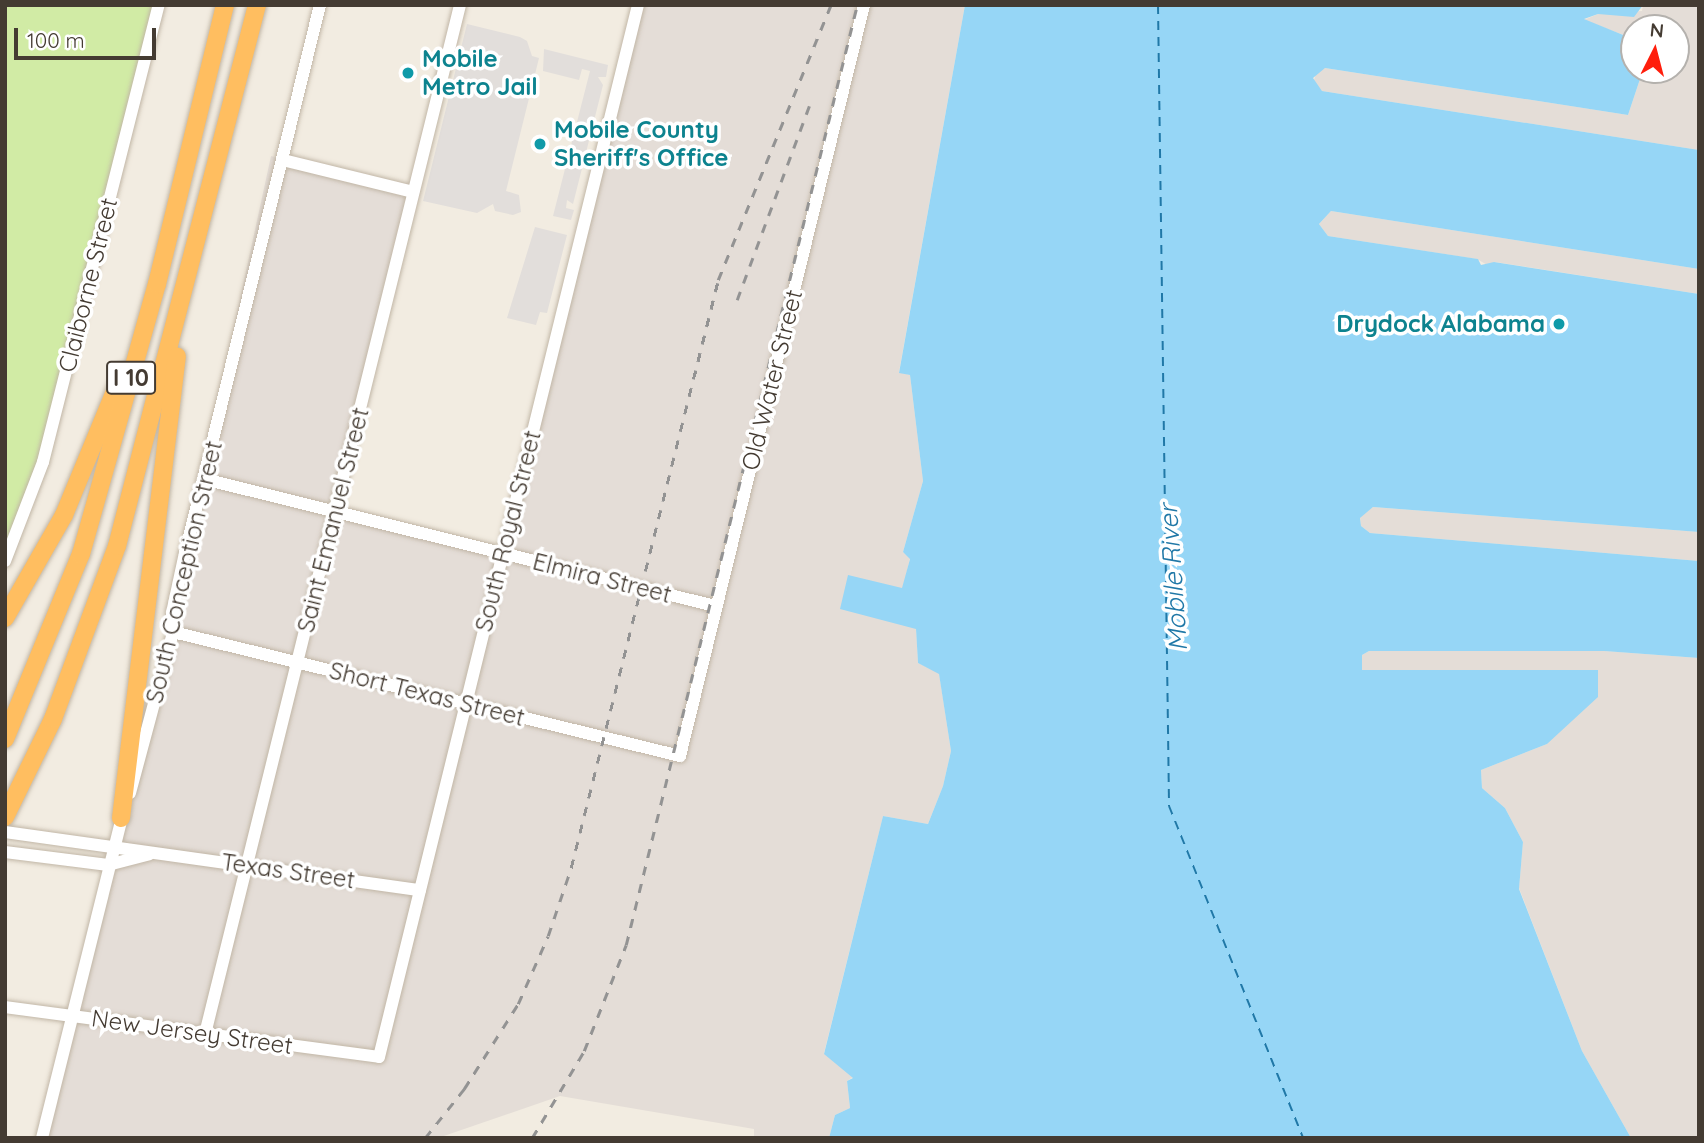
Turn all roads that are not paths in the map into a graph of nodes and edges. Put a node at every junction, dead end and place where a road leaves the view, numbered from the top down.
1 (159, 5) edge
2 (225, 5) edge
3 (257, 5) edge
4 (320, 5) edge
5 (460, 5) edge
6 (638, 5) edge
7 (864, 5) edge
8 (283, 160) junction
9 (413, 192) junction
10 (157, 284) junction
11 (182, 301) junction
12 (204, 479) junction
13 (336, 512) junction
14 (502, 553) junction
15 (5, 561) edge
16 (715, 606) junction
17 (5, 618) edge
18 (173, 632) junction
19 (298, 662) junction
20 (466, 703) junction
21 (5, 740) edge
22 (680, 756) joint
23 (8, 812) edge
24 (121, 818) junction
25 (5, 832) edge
26 (113, 847) junction
27 (5, 852) edge
28 (157, 853) junction
29 (108, 865) junction
30 (247, 865) junction
31 (419, 890) junction
32 (5, 1007) edge
33 (72, 1017) junction
34 (205, 1034) junction
35 (379, 1057) joint
36 (43, 1138) edge

1 - 15 street, Claiborne Street
2 - 10 highway, I 10
3 - 11 highway, I 10
4 - 8 street, South Conception Street
5 - 9 street, Saint Emanuel Street
6 - 14 street, South Royal Street
7 - 16 street, Old Water Street
8 - 9 street
8 - 12 street, South Conception Street
9 - 13 street, Saint Emanuel Street
10 - 17 highway
10 - 21 highway, I 10
11 - 23 highway, I 10
11 - 24 highway
12 - 13 street, Elmira Street
12 - 18 street, South Conception Street
13 - 14 street, Elmira Street
13 - 19 street, Saint Emanuel Street
14 - 16 street, Elmira Street
14 - 20 street, South Royal Street
16 - 22 street, Old Water Street
18 - 19 street, Short Texas Street
18 - 24 street, South Conception Street
19 - 20 street, Short Texas Street
19 - 30 street, Saint Emanuel Street
20 - 22 street, Short Texas Street
20 - 31 street, South Royal Street
24 - 26 street, South Conception Street
25 - 26 street, Texas Street
26 - 28 street, Texas Street
26 - 29 street, South Conception Street
27 - 29 street, Texas Street
28 - 29 street, Texas Street
28 - 30 street, Texas Street
29 - 33 street, South Conception Street
30 - 31 street, Texas Street
30 - 34 street, Saint Emanuel Street
31 - 35 street, South Royal Street
32 - 33 street, New Jersey Street
33 - 34 street, New Jersey Street
33 - 36 street, South Conception Street
34 - 35 street, New Jersey Street

